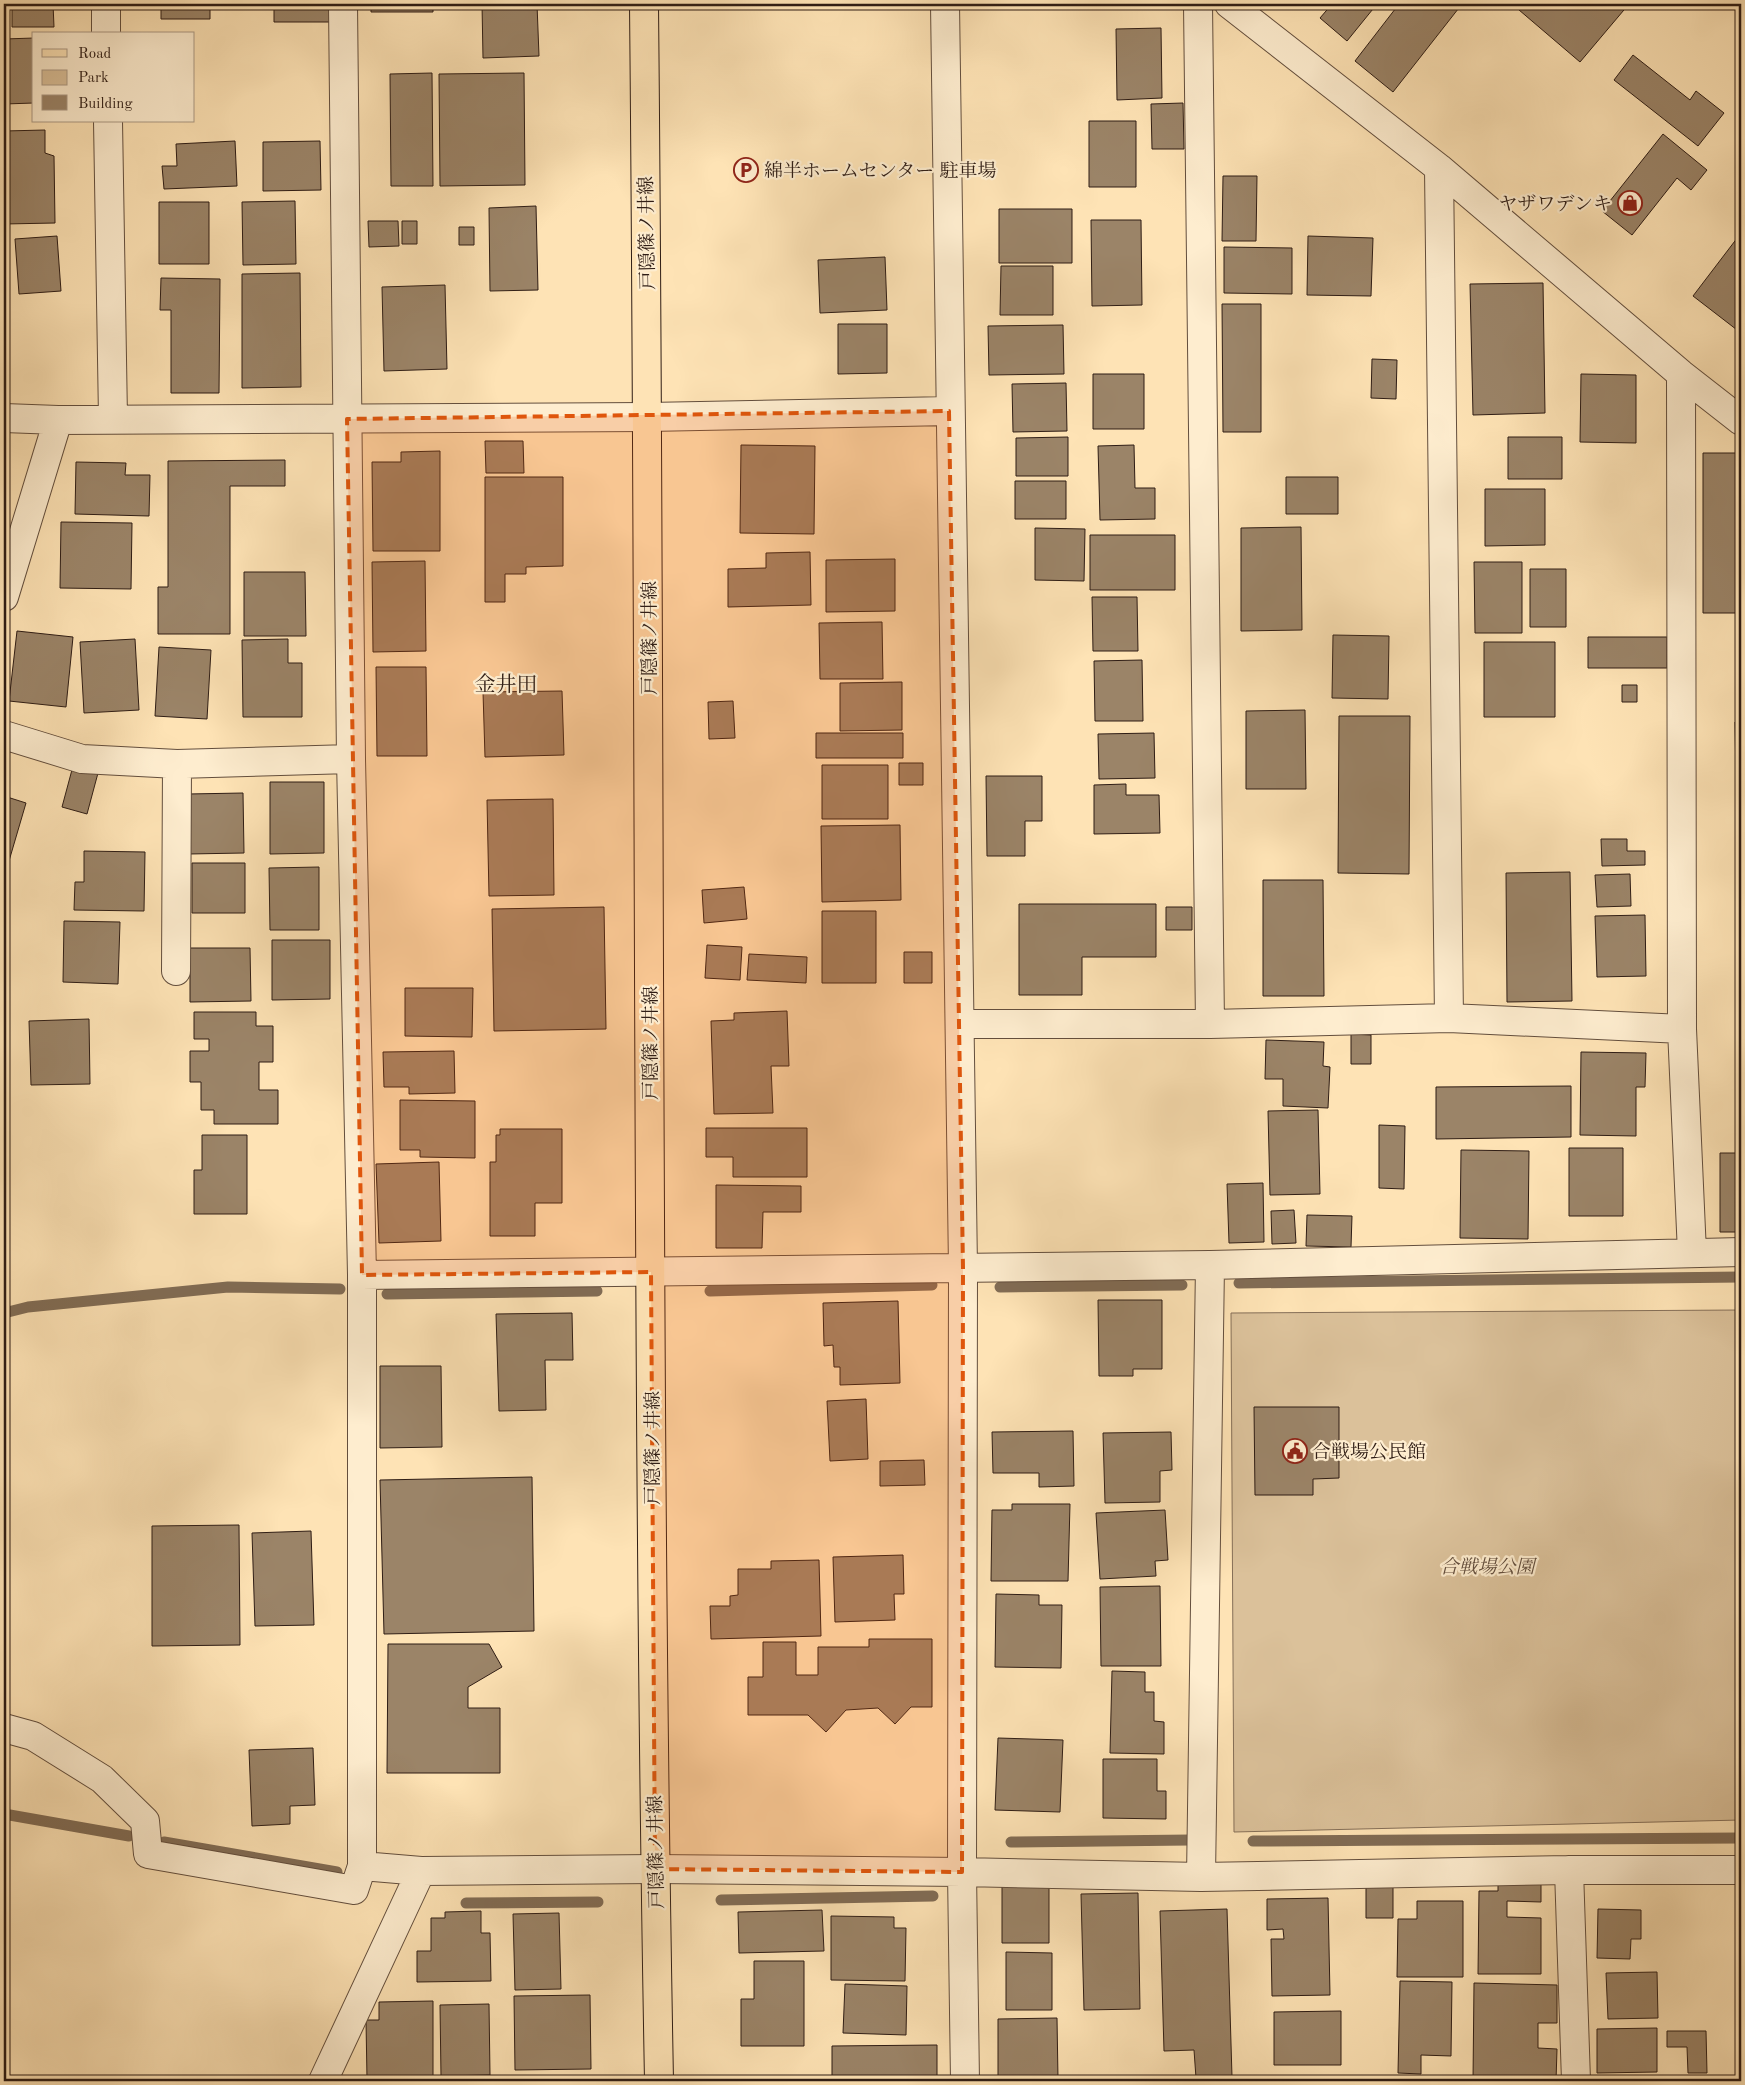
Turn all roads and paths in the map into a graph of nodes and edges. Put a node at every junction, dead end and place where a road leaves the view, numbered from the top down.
1 (106, 4) edge
2 (343, 4) edge
3 (644, 4) edge
4 (945, 4) edge
5 (1198, 4) edge
6 (1228, 4) edge
7 (106, 32) edge
8 (108, 122) edge
9 (1439, 168) junction
10 (1681, 374) junction
11 (950, 411) junction
12 (4, 418) edge
13 (113, 418) junction
14 (648, 418) junction
15 (58, 420) junction
16 (347, 420) junction
17 (1741, 421) edge
18 (4, 597) edge
19 (4, 735) edge
20 (351, 759) junction
21 (177, 764) junction
22 (176, 971) dead end
23 (1449, 1018) junction
24 (960, 1024) junction
25 (1210, 1024) junction
26 (1682, 1029) junction
27 (1741, 1252) edge
28 (1692, 1253) junction
29 (1210, 1265) junction
30 (963, 1268) junction
31 (651, 1272) junction
32 (362, 1275) junction
33 (4, 1728) edge
34 (362, 1866) junction
35 (655, 1869) junction
36 (1569, 1870) junction
37 (1741, 1870) edge
38 (421, 1871) junction
39 (962, 1872) junction
40 (1201, 1877) junction
41 (323, 2081) edge
42 (659, 2081) edge
43 (965, 2081) edge
44 (1576, 2081) edge

1 - 7 street
2 - 16 street
3 - 14 main road, 戸隠篠ノ井線
4 - 11 street
5 - 25 street
6 - 9 street
8 - 13 street
9 - 10 street
9 - 23 street
10 - 17 street
10 - 26 street
11 - 14 street
11 - 24 street
12 - 15 street
13 - 15 street
13 - 16 street
14 - 16 street
14 - 31 main road, 戸隠篠ノ井線
15 - 18 street
16 - 20 street
19 - 21 street
20 - 21 street
20 - 32 street
21 - 22 street
23 - 25 street
23 - 26 street
24 - 25 street
24 - 30 street
26 - 28 street
27 - 28 street
28 - 29 street
29 - 30 street
29 - 40 street
30 - 31 street
30 - 39 street
31 - 32 street
31 - 35 main road, 戸隠篠ノ井線
32 - 34 street
33 - 34 street
34 - 38 street
35 - 38 street
35 - 39 street
35 - 42 main road, 戸隠篠ノ井線
36 - 37 street
36 - 40 street
36 - 44 street
38 - 41 street
39 - 40 street
39 - 43 street

